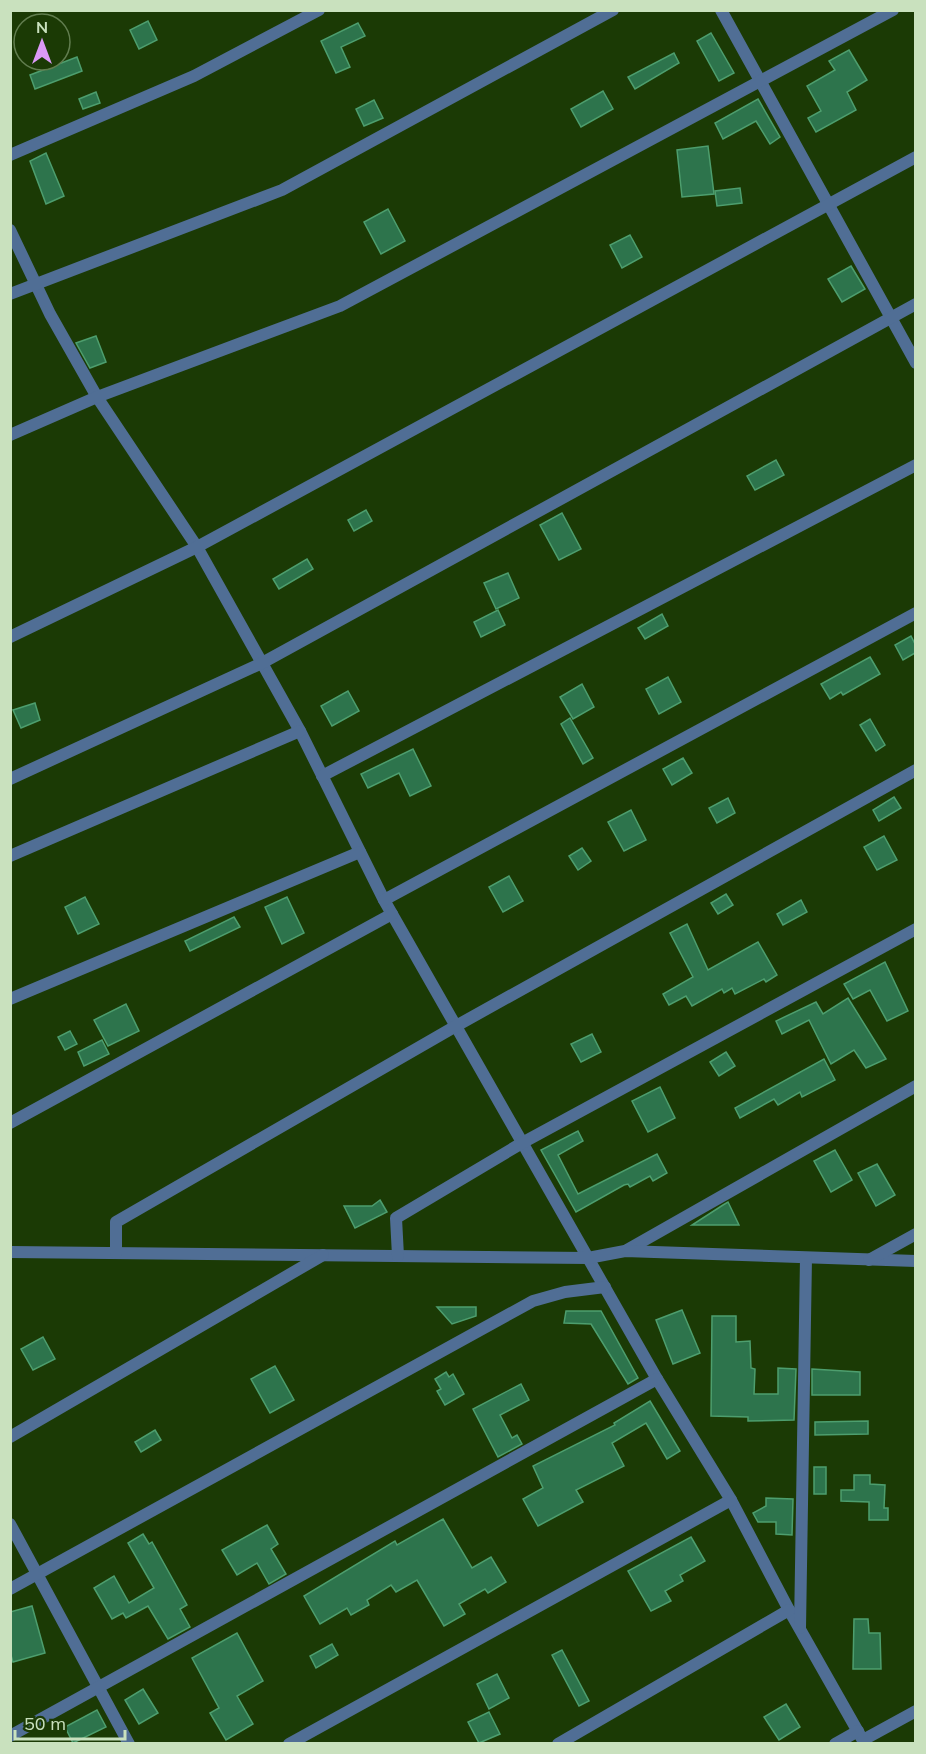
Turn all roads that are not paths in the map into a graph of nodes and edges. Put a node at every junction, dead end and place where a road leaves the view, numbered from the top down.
1 (319, 10) edge
2 (613, 10) edge
3 (721, 10) edge
4 (893, 10) edge
5 (761, 83) junction
6 (10, 155) edge
7 (915, 157) edge
8 (829, 206) junction
9 (10, 230) edge
10 (35, 283) junction
11 (10, 294) edge
12 (915, 304) edge
13 (890, 318) junction
14 (915, 363) edge
15 (98, 397) junction
16 (10, 435) edge
17 (915, 465) edge
18 (197, 548) junction
19 (915, 613) edge
20 (10, 637) edge
21 (261, 663) junction
22 (300, 731) junction
23 (915, 770) edge
24 (322, 776) junction
25 (10, 779) edge
26 (360, 852) junction
27 (10, 856) edge
28 (384, 900) junction
29 (392, 914) junction
30 (915, 929) edge
31 (10, 999) edge
32 (456, 1026) junction
33 (915, 1086) edge
34 (10, 1123) edge
35 (522, 1143) junction
36 (915, 1234) edge
37 (625, 1251) junction
38 (10, 1252) edge
39 (116, 1253) junction
40 (324, 1255) junction
41 (398, 1256) junction
42 (588, 1258) junction
43 (806, 1258) junction
44 (868, 1260) junction
45 (915, 1261) edge
46 (605, 1287) junction
47 (657, 1378) junction
48 (10, 1437) edge
49 (731, 1500) junction
50 (10, 1524) edge
51 (38, 1575) junction
52 (10, 1590) edge
53 (789, 1610) junction
54 (800, 1629) junction
55 (99, 1687) junction
56 (915, 1711) edge
57 (10, 1736) edge
58 (862, 1738) edge
59 (129, 1743) edge
60 (290, 1743) edge
61 (558, 1743) edge
62 (835, 1743) edge

1 - 6 street
2 - 10 street
3 - 5 street
4 - 5 street
5 - 8 street
5 - 15 street
7 - 8 street
8 - 13 street
8 - 18 street
9 - 10 street
10 - 11 street
10 - 15 street
12 - 13 street
13 - 14 street
13 - 21 street
15 - 16 street
15 - 18 street
17 - 24 street
18 - 20 street
18 - 21 street
19 - 28 street
21 - 22 street
21 - 25 street
22 - 24 street
22 - 27 street
23 - 32 street
24 - 26 street
26 - 28 street
26 - 31 street
28 - 29 street
29 - 32 street
29 - 34 street
30 - 35 street
32 - 35 street
32 - 39 street
33 - 37 street
35 - 41 street
35 - 42 street
36 - 44 street
37 - 42 street
37 - 43 street
38 - 39 street
39 - 40 street
40 - 41 street
40 - 48 street
41 - 42 street
42 - 46 street
43 - 44 street
43 - 54 street
44 - 45 street
46 - 47 street
46 - 51 street
47 - 49 street
47 - 55 street
49 - 53 street
49 - 60 street
50 - 51 street
51 - 52 street
51 - 55 street
53 - 54 street
53 - 61 street
54 - 58 street
55 - 57 street
55 - 59 street
56 - 58 street
58 - 62 street

